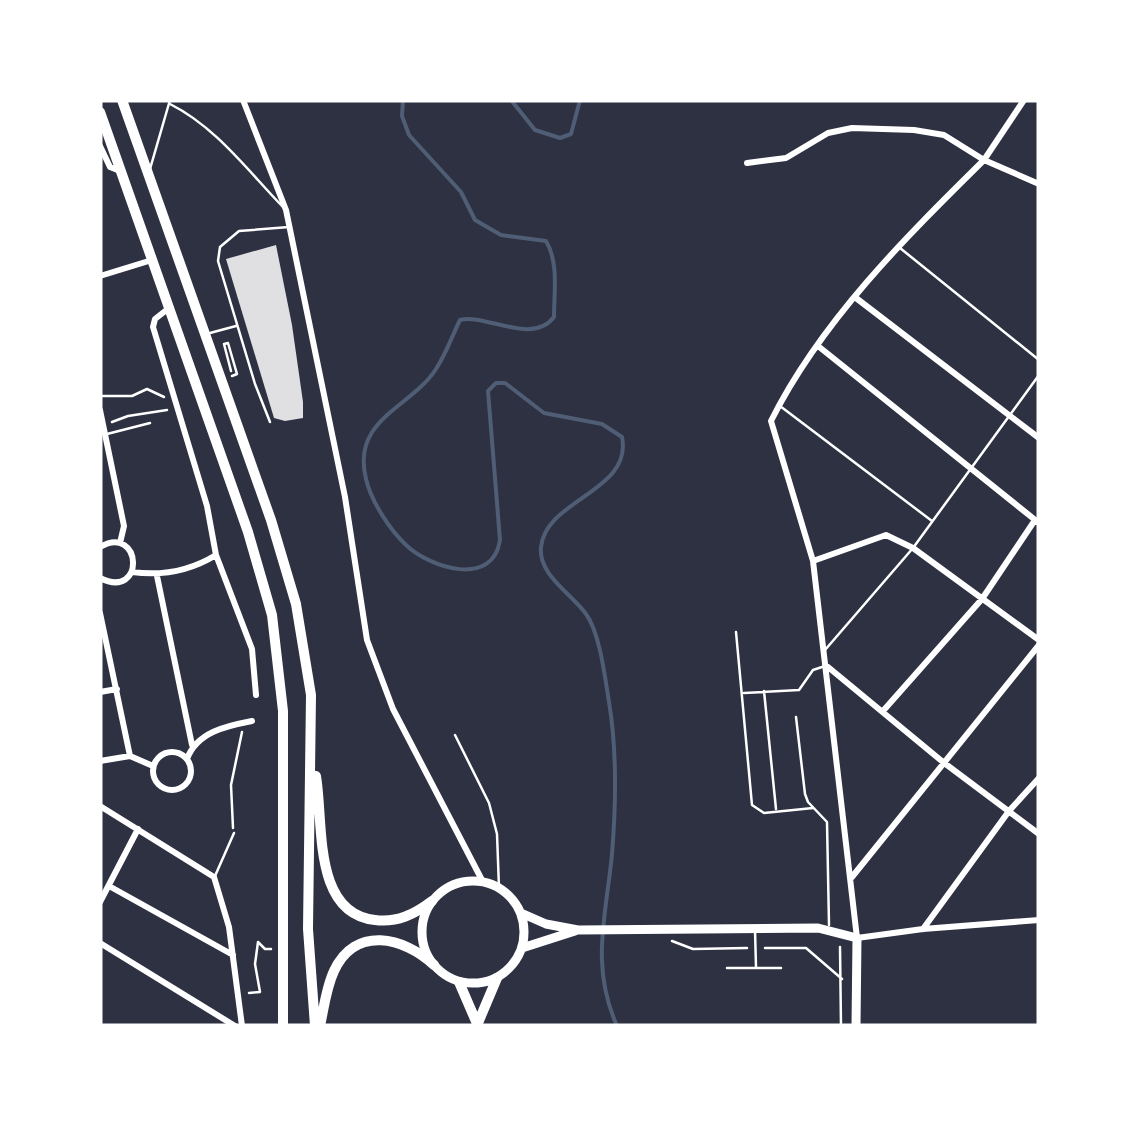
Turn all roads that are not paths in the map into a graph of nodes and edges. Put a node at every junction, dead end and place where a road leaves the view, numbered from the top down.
1 (122, 100) edge
2 (243, 100) edge
3 (1024, 100) edge
4 (170, 102) edge
5 (100, 112) edge
6 (100, 146) edge
7 (984, 160) junction
8 (747, 164) dead end
9 (122, 172) junction
10 (148, 175) junction
11 (1039, 184) edge
12 (286, 210) junction
13 (290, 227) junction
14 (897, 246) junction
15 (153, 260) junction
16 (100, 276) edge
17 (856, 298) junction
18 (170, 307) junction
19 (238, 326) junction
20 (205, 335) junction
21 (818, 346) junction
22 (1039, 360) edge
23 (1039, 375) edge
24 (779, 405) junction
25 (100, 410) edge
26 (1010, 415) junction
27 (270, 422) dead end
28 (150, 423) dead end
29 (105, 431) junction
30 (1039, 438) edge
31 (972, 471) junction
32 (932, 521) junction
33 (1037, 522) edge
34 (120, 544) junction
35 (100, 547) edge
36 (913, 548) junction
37 (216, 556) junction
38 (813, 561) junction
39 (132, 572) junction
40 (158, 576) junction
41 (100, 578) edge
42 (982, 599) junction
43 (100, 613) edge
44 (736, 632) dead end
45 (1039, 643) edge
46 (824, 652) junction
47 (827, 666) junction
48 (117, 690) junction
49 (764, 691) junction
50 (100, 692) edge
51 (743, 693) junction
52 (256, 696) dead end
53 (882, 711) junction
54 (796, 717) dead end
55 (252, 721) road end
56 (455, 735) dead end
57 (192, 746) junction
58 (312, 750) junction
59 (130, 756) junction
60 (187, 759) junction
61 (103, 761) edge
62 (943, 762) junction
63 (154, 766) junction
64 (100, 770) edge
65 (1039, 778) edge
66 (100, 806) edge
67 (812, 808) junction
68 (1009, 811) junction
69 (776, 812) junction
70 (138, 830) junction
71 (234, 833) road end
72 (1039, 834) edge
73 (214, 877) junction
74 (850, 879) junction
75 (483, 882) junction
76 (109, 886) junction
77 (499, 888) junction
78 (432, 901) junction
79 (100, 902) edge
80 (520, 913) junction
81 (1039, 920) edge
82 (755, 928) junction
83 (923, 929) junction
84 (578, 930) junction
85 (835, 934) junction
86 (857, 938) junction
87 (100, 944) edge
88 (522, 948) junction
89 (233, 955) junction
90 (434, 965) junction
91 (727, 968) dead end
92 (756, 968) junction
93 (780, 968) dead end
94 (497, 978) junction
95 (459, 982) junction
96 (478, 1024) edge
97 (239, 1026) edge
98 (283, 1026) edge
99 (317, 1026) edge
100 (856, 1026) edge

1 - 10 highway
2 - 12 street
3 - 7 street
4 - 10 lane
4 - 12 lane
5 - 9 highway
6 - 9 street
7 - 8 street
7 - 11 street
7 - 14 street
9 - 15 highway
10 - 20 highway
12 - 13 street
13 - 19 lane
13 - 75 street
14 - 17 street
14 - 22 lane
15 - 16 street
15 - 18 highway
17 - 21 street
17 - 26 street
18 - 37 street
18 - 98 highway
19 - 20 lane
19 - 27 lane
20 - 58 highway
21 - 24 street
21 - 31 street
23 - 26 lane
24 - 32 lane
24 - 38 street
25 - 29 street
26 - 30 street
26 - 31 lane
28 - 29 lane
29 - 34 street
31 - 32 lane
31 - 33 street
32 - 36 lane
33 - 42 street
34 - 35 street
34 - 39 street
36 - 38 street
36 - 42 street
36 - 46 lane
37 - 40 street
37 - 52 street
38 - 46 street
39 - 40 street
39 - 41 street
40 - 57 street
42 - 45 street
42 - 53 street
43 - 48 street
44 - 51 lane
45 - 62 street
46 - 47 street
47 - 49 lane
47 - 53 street
47 - 74 street
48 - 50 street
48 - 59 street
49 - 51 lane
49 - 69 lane
51 - 69 lane
53 - 62 street
54 - 67 lane
55 - 57 street
56 - 77 lane
57 - 60 street
58 - 78 highway
58 - 99 highway
59 - 61 street
59 - 63 street
60 - 63 street
60 - 63 street
61 - 64 street
62 - 68 street
62 - 74 street
65 - 68 street
66 - 70 street
67 - 69 lane
67 - 85 lane
68 - 72 street
68 - 83 street
70 - 73 street
70 - 76 street
71 - 73 lane
73 - 89 street
74 - 86 street
75 - 77 main road
75 - 78 main road
76 - 79 street
76 - 89 street
77 - 80 main road
78 - 90 main road
80 - 84 main road
80 - 88 main road
81 - 83 street
82 - 84 main road
82 - 85 main road
82 - 92 lane
83 - 86 street
84 - 88 main road
85 - 86 main road
86 - 100 main road
87 - 97 street
88 - 94 main road
89 - 97 street
90 - 95 main road
90 - 99 highway
91 - 92 lane
92 - 93 lane
94 - 95 main road
94 - 96 highway
95 - 96 highway

